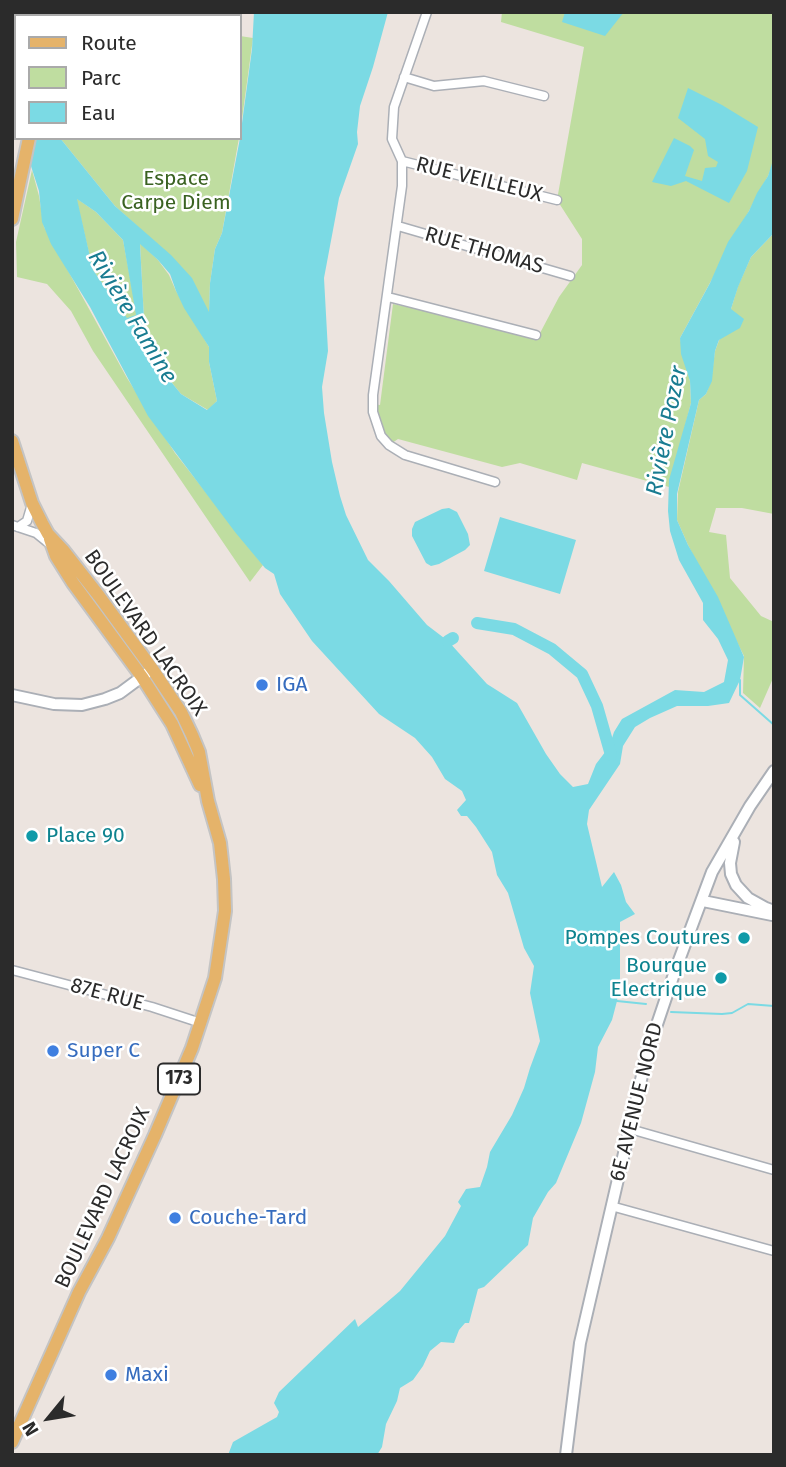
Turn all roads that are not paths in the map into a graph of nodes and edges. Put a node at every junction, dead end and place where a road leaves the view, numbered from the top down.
1 (427, 12) edge
2 (404, 77) junction
3 (544, 96) dead end
4 (29, 140) edge
5 (402, 161) junction
6 (557, 200) dead end
7 (12, 219) edge
8 (397, 226) junction
9 (570, 275) dead end
10 (388, 297) junction
11 (536, 335) dead end
12 (12, 441) edge
13 (495, 482) dead end
14 (32, 503) junction
15 (15, 526) edge
16 (50, 540) junction
17 (147, 673) junction
18 (12, 695) edge
19 (774, 771) edge
20 (738, 827) junction
21 (703, 898) junction
22 (774, 913) edge
23 (12, 970) edge
24 (201, 1023) junction
25 (629, 1129) junction
26 (774, 1170) edge
27 (611, 1206) junction
28 (774, 1251) edge
29 (12, 1442) edge
30 (566, 1455) edge

1 - 2 street
2 - 3 street
2 - 5 street
4 - 7 main road
5 - 6 street, RUE VEILLEUX
5 - 8 street
8 - 9 street, RUE THOMAS
8 - 10 street
10 - 11 street
10 - 13 street
12 - 14 main road, BOULEVARD LACROIX / 173
14 - 15 street
14 - 16 main road, BOULEVARD LACROIX / 173
15 - 16 street
16 - 17 main road, BOULEVARD LACROIX / 173
17 - 18 street
17 - 24 main road, BOULEVARD LACROIX / 173
19 - 20 street, 6E AVENUE NORD
20 - 21 street, 6E AVENUE NORD
20 - 22 street
21 - 22 street
21 - 25 street, 6E AVENUE NORD
23 - 24 street, 87E RUE
24 - 29 main road, BOULEVARD LACROIX / 173
25 - 26 street
25 - 27 street, 6E AVENUE NORD
27 - 28 street
27 - 30 street, 6E AVENUE NORD

